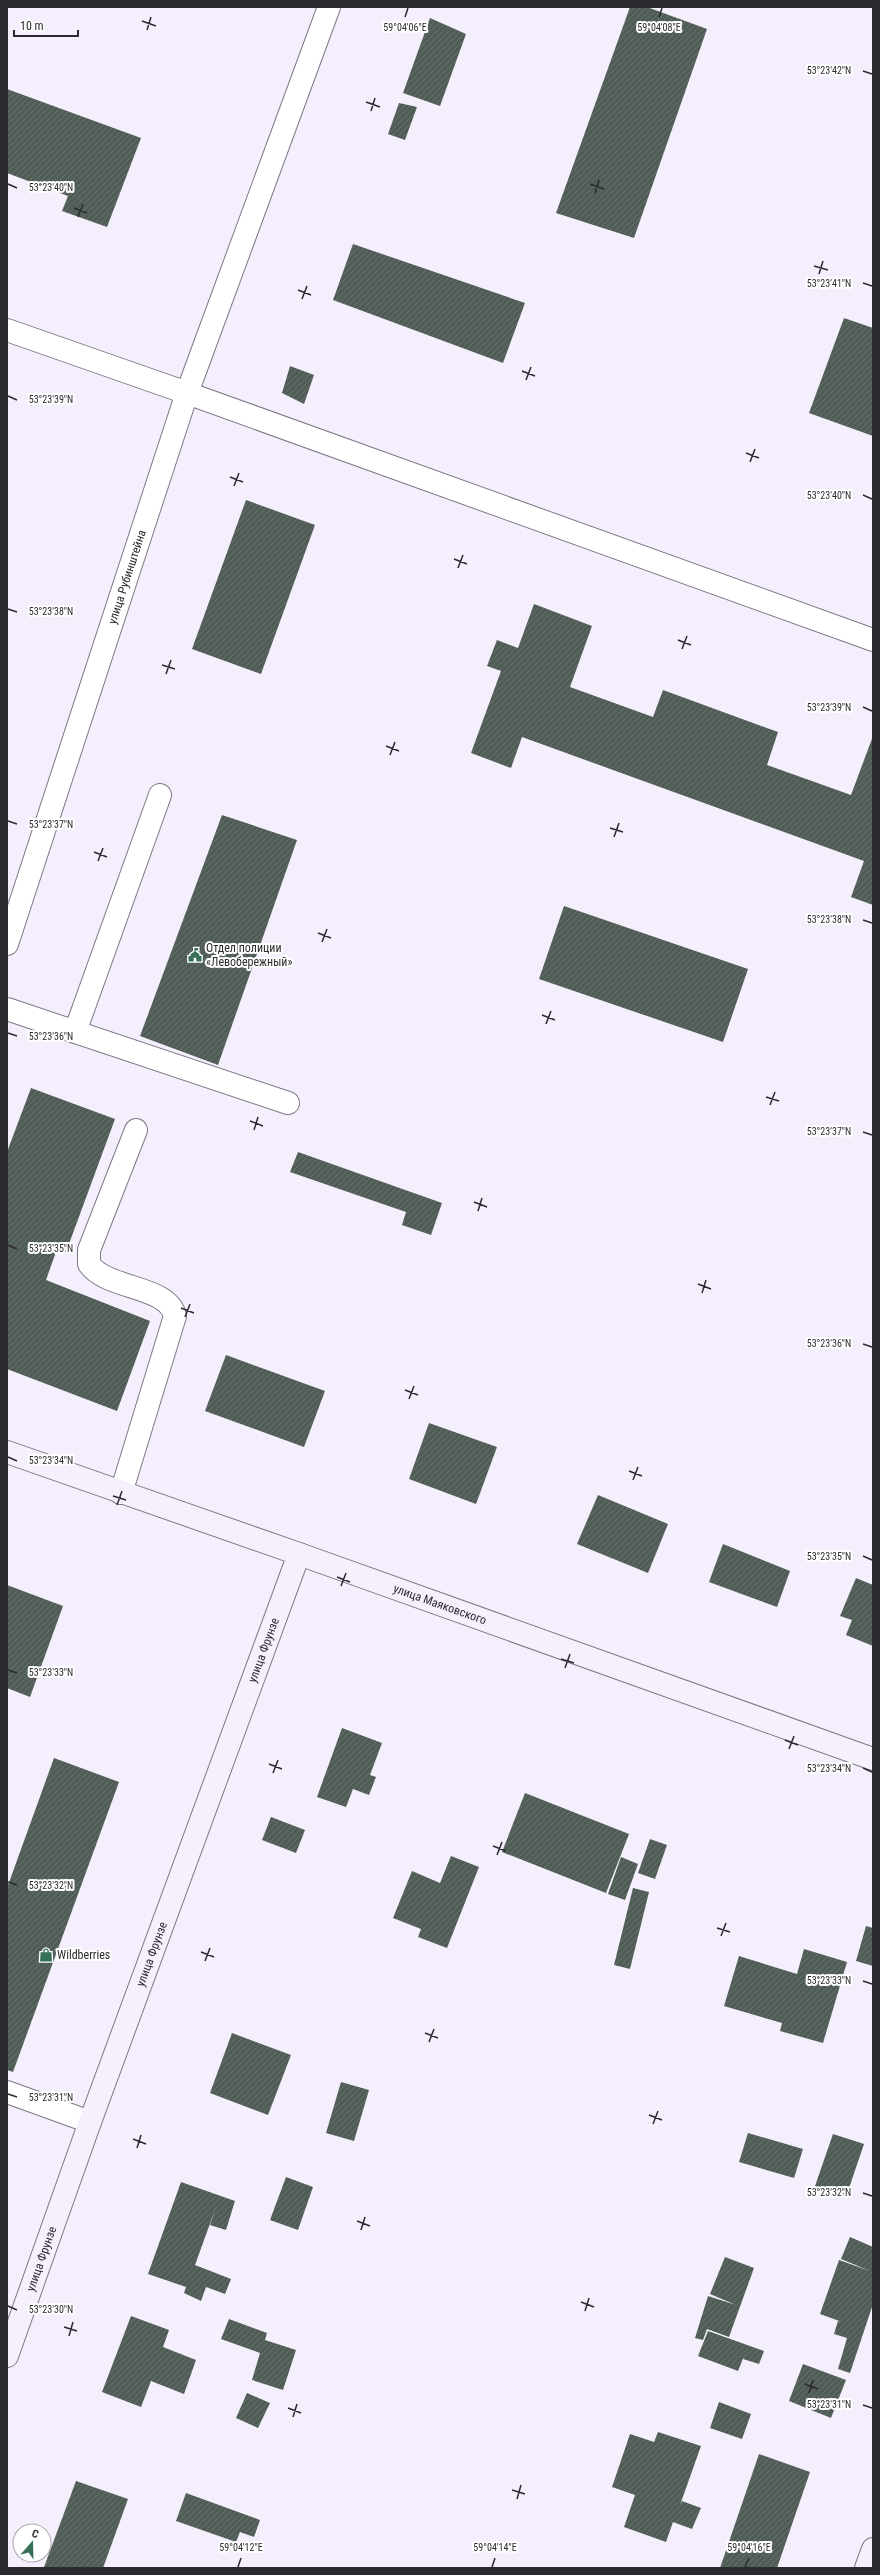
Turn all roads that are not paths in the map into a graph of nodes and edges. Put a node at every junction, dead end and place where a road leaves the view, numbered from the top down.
1 (329, 7) edge
2 (7, 330) edge
3 (187, 393) junction
4 (873, 640) edge
5 (160, 795) dead end
6 (7, 944) edge
7 (7, 1009) edge
8 (75, 1032) junction
9 (288, 1103) dead end
10 (136, 1130) dead end
11 (7, 1452) edge
12 (121, 1493) junction
13 (298, 1554) junction
14 (873, 1759) edge
15 (7, 2092) edge
16 (90, 2122) junction
17 (7, 2356) edge
18 (873, 2550) edge
19 (866, 2568) edge

1 - 3 street, улица Рубинштейна
2 - 3 street
3 - 4 street
3 - 6 street, улица Рубинштейна
5 - 8 street
7 - 8 street
8 - 9 street
10 - 12 street
11 - 12 street, улица Маяковского
12 - 13 street, улица Маяковского
13 - 14 street, улица Маяковского
13 - 16 street, улица Фрунзе
15 - 16 street
16 - 17 street, улица Фрунзе
18 - 19 street

